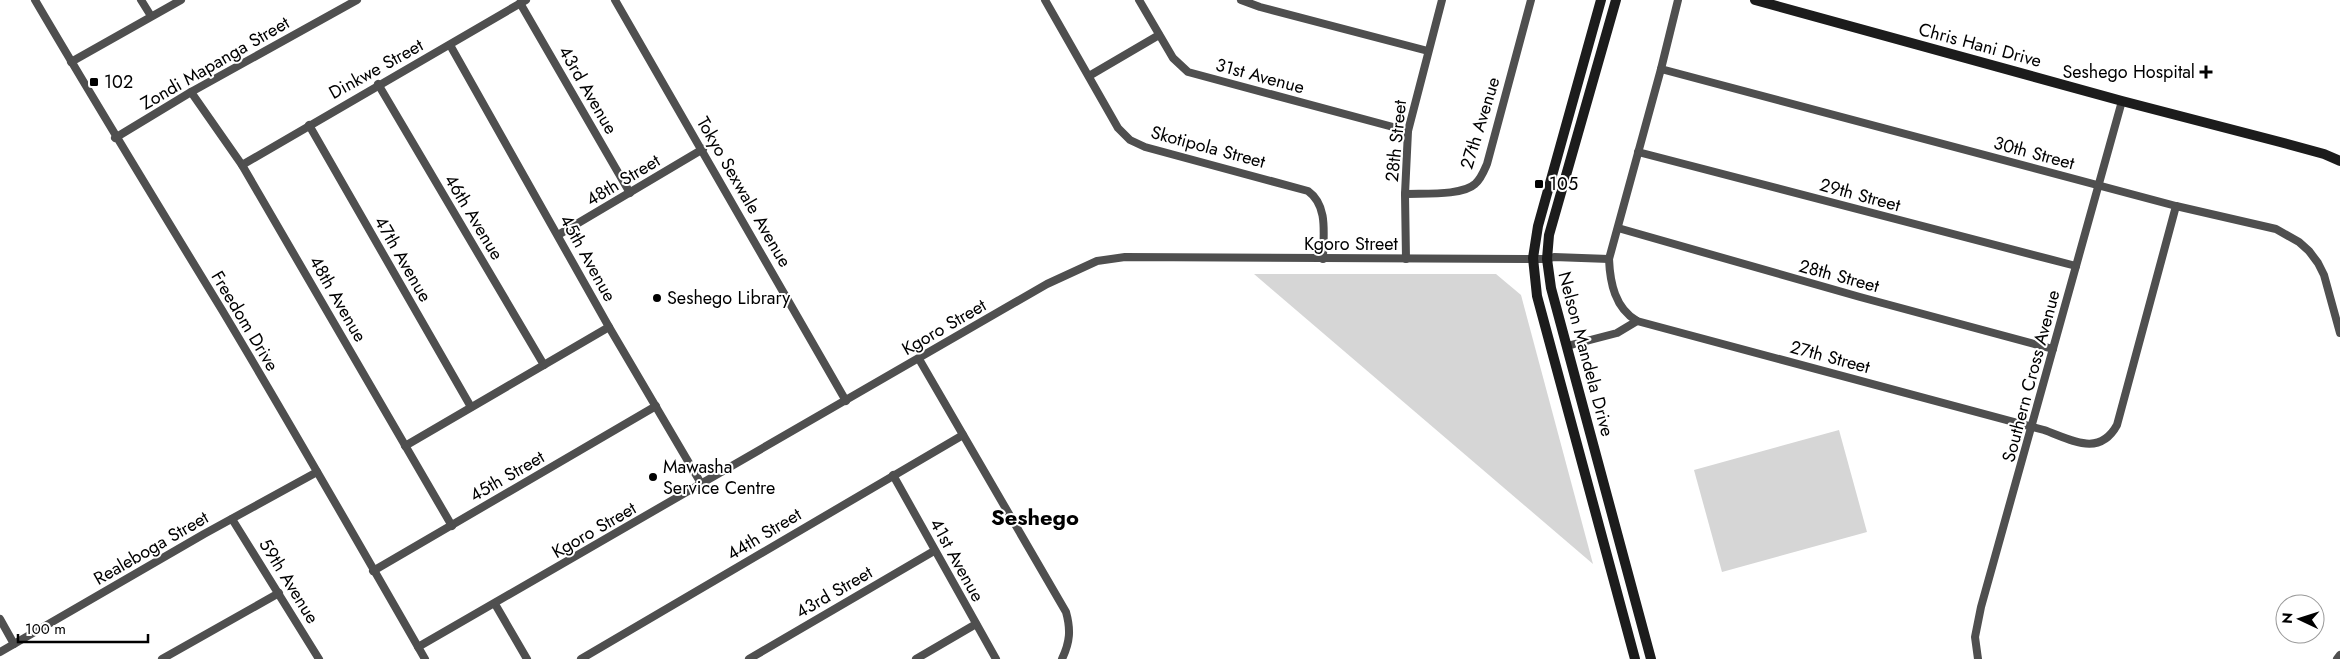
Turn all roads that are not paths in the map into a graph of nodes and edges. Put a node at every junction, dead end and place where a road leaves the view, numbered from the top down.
1 (35, 0) edge
2 (141, 0) edge
3 (180, 0) edge
4 (357, 0) edge
5 (615, 0) edge
6 (1045, 0) edge
7 (1140, 0) edge
8 (1241, 0) edge
9 (1442, 0) edge
10 (1531, 0) edge
11 (1602, 0) edge
12 (1616, 0) edge
13 (1678, 0) edge
14 (1755, 0) edge
15 (523, 2) edge
16 (151, 16) junction
17 (1159, 34) junction
18 (450, 45) junction
19 (1428, 51) junction
20 (71, 62) junction
21 (1661, 69) junction
22 (1089, 76) junction
23 (378, 84) junction
24 (191, 92) junction
25 (2122, 101) junction
26 (309, 125) junction
27 (1408, 131) junction
28 (116, 138) junction
29 (703, 149) junction
30 (1638, 152) junction
31 (2340, 161) edge
32 (242, 165) junction
33 (2098, 185) junction
34 (630, 193) junction
35 (1405, 194) junction
36 (2176, 206) junction
37 (1618, 228) junction
38 (558, 235) junction
39 (1532, 258) junction
40 (1323, 259) junction
41 (1406, 259) junction
42 (1547, 259) junction
43 (1609, 259) junction
44 (2076, 266) junction
45 (1637, 321) junction
46 (609, 327) junction
47 (2340, 333) edge
48 (1567, 346) junction
49 (2053, 349) junction
50 (919, 359) junction
51 (544, 365) junction
52 (846, 401) junction
53 (656, 406) junction
54 (471, 407) junction
55 (2033, 427) junction
56 (963, 435) junction
57 (405, 446) junction
58 (317, 472) junction
59 (893, 475) junction
60 (702, 485) junction
61 (232, 519) junction
62 (452, 526) junction
63 (934, 551) junction
64 (373, 572) junction
65 (279, 593) junction
66 (495, 604) junction
67 (0, 619) edge
68 (976, 624) junction
69 (14, 644) junction
70 (418, 647) junction
71 (0, 652) edge
72 (2340, 655) edge
73 (162, 659) edge
74 (319, 659) edge
75 (425, 659) edge
76 (527, 659) edge
77 (581, 659) edge
78 (749, 659) edge
79 (916, 659) edge
80 (996, 659) edge
81 (1062, 659) edge
82 (1635, 659) edge
83 (1651, 659) edge
84 (1978, 659) edge
85 (2336, 659) edge

1 - 20 street, Freedom Drive
2 - 16 street
3 - 16 street
4 - 24 street, Zondi Mapanga Street
5 - 29 street, Tokyo Sexwale Avenue
6 - 22 street, Skotipola Street
7 - 17 street, 31st Avenue
8 - 19 street
9 - 19 street, 28th Street
10 - 35 street, 27th Avenue
11 - 39 main road, Nelson Mandela Drive
12 - 42 main road, Nelson Mandela Drive
13 - 21 street
14 - 25 main road, Chris Hani Drive
15 - 18 street, Dinkwe Street
15 - 34 street, 43rd Avenue
16 - 20 street
17 - 22 street
17 - 27 street, 31st Avenue
18 - 23 street, Dinkwe Street
18 - 38 street, 45th Avenue
19 - 27 street, 28th Street
20 - 28 street, Freedom Drive
21 - 30 street
21 - 33 street, 30th Street
22 - 40 street, Skotipola Street
23 - 26 street, Dinkwe Street
23 - 51 street, 46th Avenue
24 - 28 street, Zondi Mapanga Street
24 - 32 street, 48th Avenue
25 - 31 main road, Chris Hani Drive
25 - 33 street, Southern Cross Avenue
26 - 32 street, Dinkwe Street
26 - 54 street, 47th Avenue
27 - 35 street, 28th Street
28 - 58 street, Freedom Drive
29 - 34 street, 48th Street
29 - 52 street, Tokyo Sexwale Avenue
30 - 37 street
30 - 44 street, 29th Street
32 - 57 street, 48th Avenue
33 - 36 street, 30th Street
33 - 44 street, Southern Cross Avenue
34 - 38 street, 48th Street
35 - 41 street, 28th Street
36 - 47 street, 30th Street
36 - 55 street, 27th Street
37 - 43 street
37 - 49 street, 28th Street
38 - 46 street, 45th Avenue
39 - 41 street, Kgoro Street
39 - 42 street, Kgoro Street
39 - 82 main road, Nelson Mandela Drive
40 - 41 street, Kgoro Street
40 - 50 street, Kgoro Street
42 - 43 street, Kgoro Street
42 - 48 main road, Nelson Mandela Drive
43 - 45 street
44 - 49 street, Southern Cross Avenue
45 - 48 street
45 - 55 street, 27th Street
46 - 51 street
46 - 53 street, 45th Avenue
48 - 83 main road, Nelson Mandela Drive
49 - 55 street, Southern Cross Avenue
50 - 52 street, Kgoro Street
50 - 56 street
51 - 54 street
52 - 60 street, Kgoro Street
53 - 60 street, 45th Avenue
53 - 62 street, 45th Street
54 - 57 street
55 - 84 street, Southern Cross Avenue
56 - 59 street, 44th Street
56 - 81 street
57 - 62 street, 48th Avenue
58 - 61 street, Realeboga Street
58 - 64 street, Freedom Drive
59 - 63 street, 41st Avenue
59 - 77 street, 44th Street
60 - 66 street, Kgoro Street
61 - 65 street, 59th Avenue
61 - 69 street, Realeboga Street
62 - 64 street, 45th Street
63 - 68 street, 41st Avenue
63 - 78 street, 43rd Street
64 - 70 street, Freedom Drive
65 - 73 street
65 - 74 street, 59th Avenue
66 - 70 street, Kgoro Street
66 - 76 street
67 - 69 street
68 - 79 street
68 - 80 street, 41st Avenue
69 - 71 street, Realeboga Street
70 - 75 street, Freedom Drive
72 - 85 street

